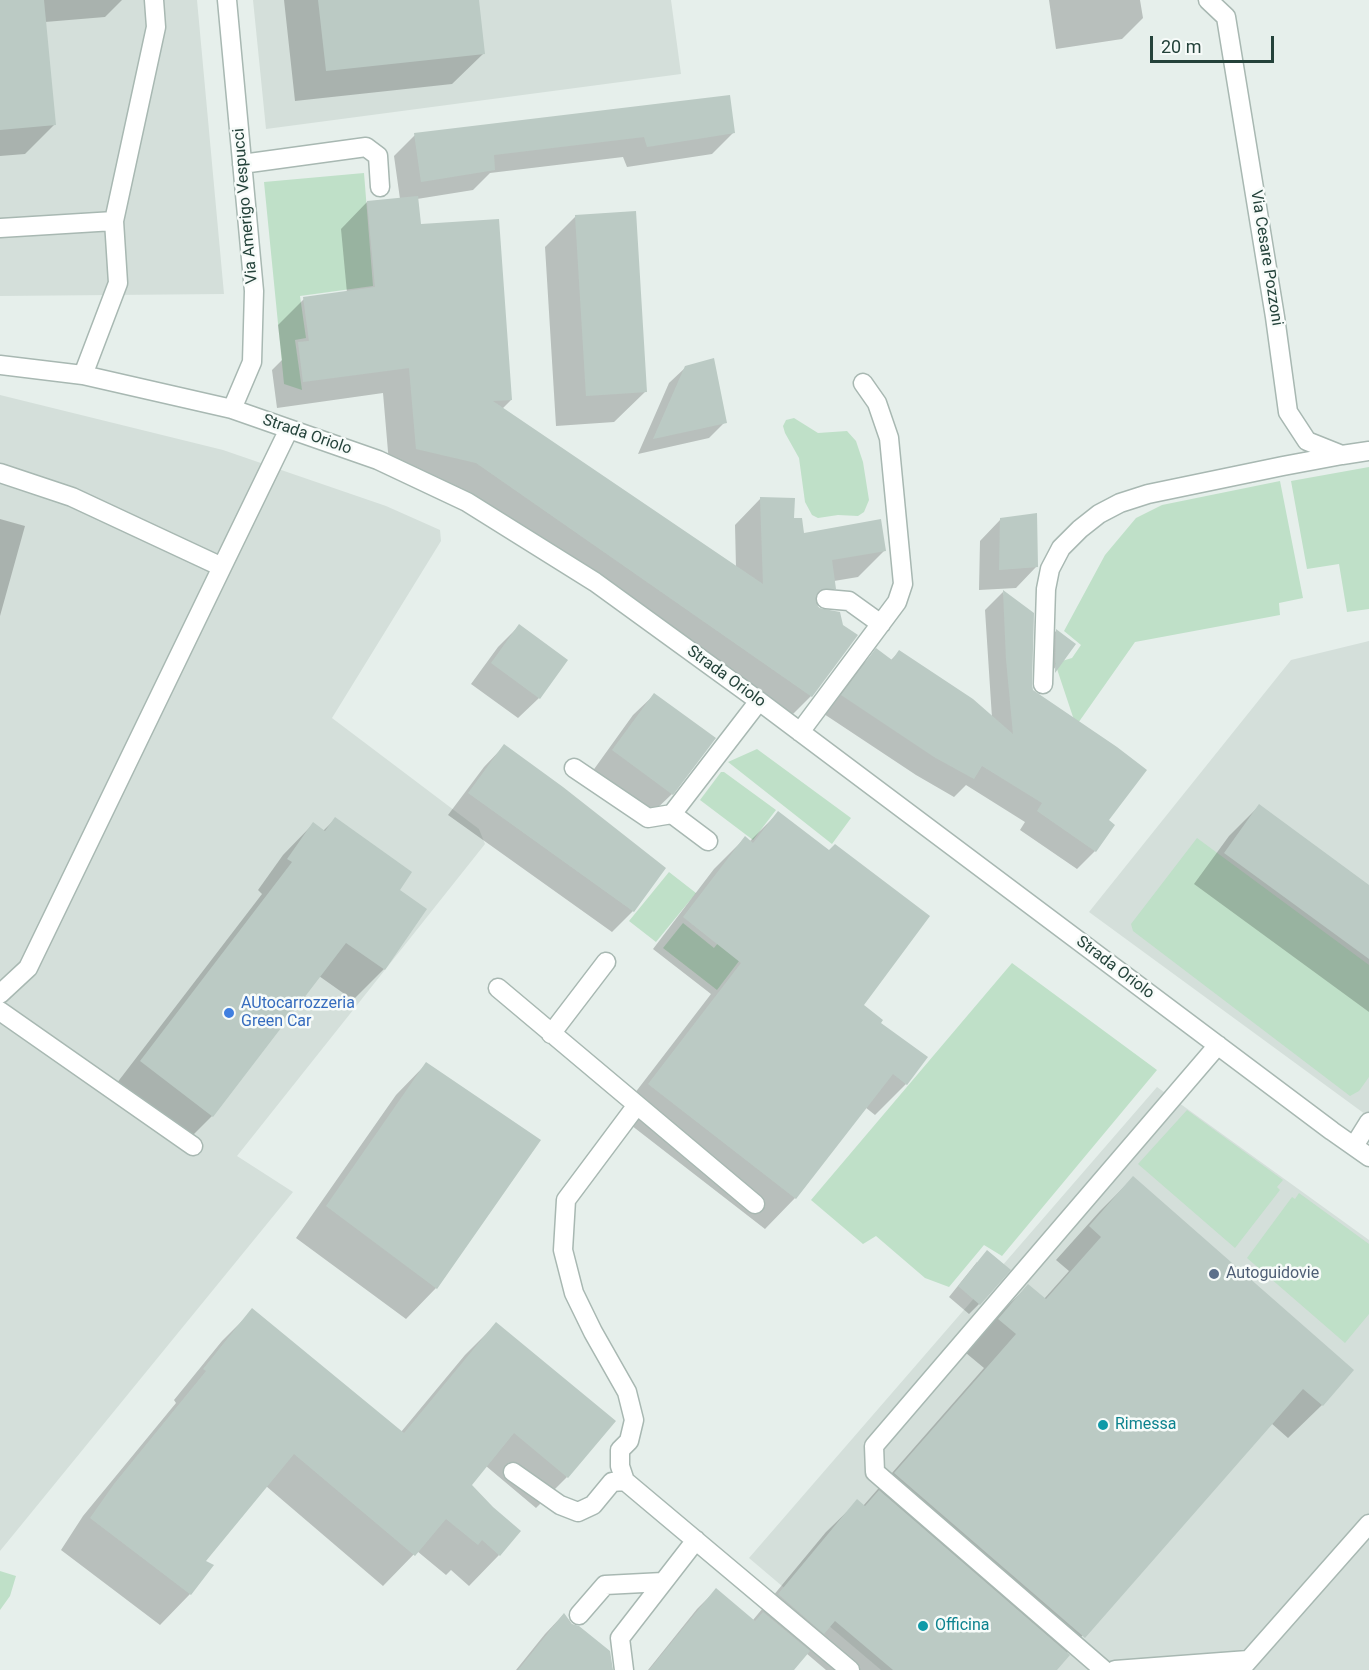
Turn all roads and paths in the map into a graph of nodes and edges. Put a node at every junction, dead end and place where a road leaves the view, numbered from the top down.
1 (154, 0) edge
2 (227, 0) edge
3 (1213, 5) edge
4 (242, 164) junction
5 (380, 186) dead end
6 (114, 221) junction
7 (0, 228) edge
8 (0, 365) edge
9 (83, 375) junction
10 (863, 383) dead end
11 (232, 409) junction
12 (289, 429) junction
13 (1369, 451) edge
14 (1342, 455) junction
15 (0, 473) edge
16 (222, 567) junction
17 (826, 599) dead end
18 (881, 624) junction
19 (1044, 684) dead end
20 (759, 700) junction
21 (800, 732) junction
22 (574, 768) dead end
23 (672, 814) junction
24 (708, 841) dead end
25 (606, 962) dead end
26 (498, 988) dead end
27 (0, 994) edge
28 (0, 1011) edge
29 (551, 1034) junction
30 (1218, 1045) junction
31 (637, 1105) junction
32 (1369, 1122) edge
33 (193, 1146) dead end
34 (1354, 1146) junction
35 (1369, 1157) edge
36 (755, 1204) dead end
37 (513, 1472) dead end
38 (625, 1481) junction
39 (1369, 1524) edge
40 (696, 1539) junction
41 (663, 1582) junction
42 (579, 1615) dead end
43 (1244, 1665) edge
44 (624, 1670) edge
45 (850, 1670) edge
46 (1104, 1670) edge
47 (1115, 1670) edge

1 - 6 street
2 - 4 street, Via Amerigo Vespucci
3 - 14 street, Via Cesare Pozzoni
4 - 5 street
4 - 11 street, Via Amerigo Vespucci
6 - 7 street
6 - 9 street
8 - 9 street, Strada Oriolo
9 - 11 street, Strada Oriolo
10 - 18 street
11 - 12 street, Strada Oriolo
12 - 16 street
12 - 20 street, Strada Oriolo
13 - 14 street
14 - 19 street
15 - 16 street
16 - 27 street
17 - 18 street
18 - 21 street
20 - 21 street, Strada Oriolo
20 - 23 street
21 - 30 street, Strada Oriolo
22 - 23 street
23 - 24 street
25 - 29 street
26 - 29 street
28 - 33 street
29 - 31 street
30 - 34 street, Strada Oriolo
30 - 46 street
31 - 36 street
31 - 38 street
32 - 34 street
34 - 35 street, Strada Oriolo
37 - 38 street
38 - 40 street
39 - 43 street
40 - 41 street
40 - 45 street
41 - 42 street
41 - 44 street
43 - 47 street

